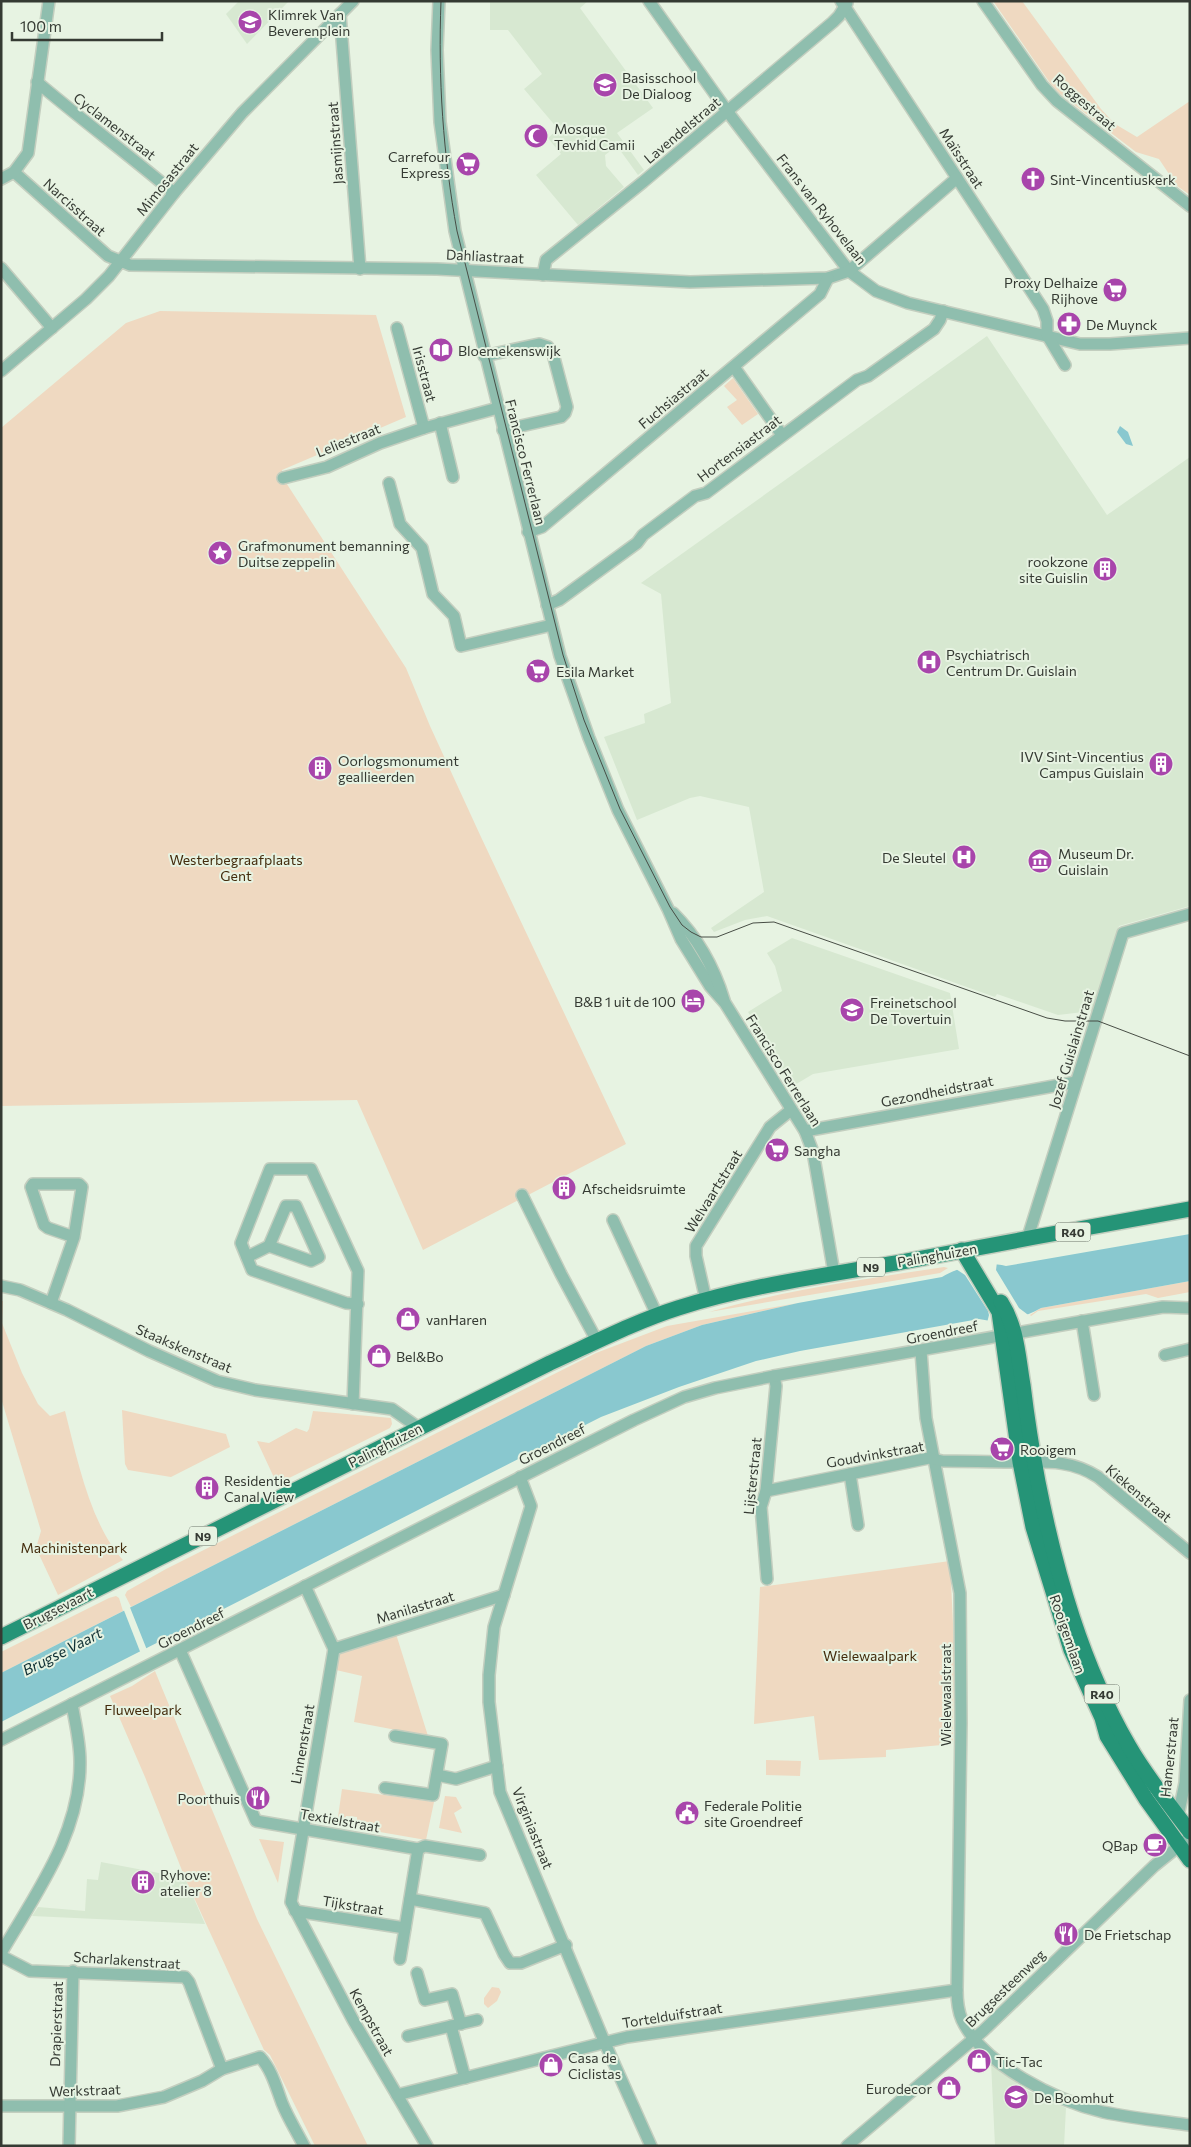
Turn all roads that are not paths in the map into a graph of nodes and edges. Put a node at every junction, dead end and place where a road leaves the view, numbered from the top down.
1 (49, 1) edge
2 (353, 1) edge
3 (439, 1) edge
4 (648, 1) edge
5 (983, 1) edge
6 (844, 4) edge
7 (340, 14) junction
8 (37, 82) junction
9 (727, 110) junction
10 (14, 172) junction
11 (957, 178) junction
12 (1, 179) edge
13 (174, 193) junction
14 (1190, 206) edge
15 (120, 262) junction
16 (1, 268) edge
17 (360, 269) junction
18 (463, 270) junction
19 (849, 271) junction
20 (543, 275) junction
21 (828, 278) junction
22 (943, 311) junction
23 (52, 328) junction
24 (396, 328) dead end
25 (1047, 335) junction
26 (1190, 338) edge
27 (484, 356) junction
28 (1065, 365) dead end
29 (734, 367) junction
30 (1, 371) edge
31 (498, 408) junction
32 (440, 423) junction
33 (424, 428) junction
34 (503, 430) junction
35 (782, 435) junction
36 (282, 478) dead end
37 (453, 478) dead end
38 (389, 483) dead end
39 (528, 532) junction
40 (547, 605) junction
41 (552, 625) junction
42 (1190, 914) edge
43 (1076, 1082) junction
44 (791, 1110) junction
45 (805, 1132) junction
46 (522, 1195) dead end
47 (1190, 1209) edge
48 (613, 1220) dead end
49 (74, 1237) junction
50 (1027, 1240) junction
51 (269, 1246) junction
52 (970, 1255) junction
53 (246, 1256) junction
54 (834, 1273) junction
55 (1, 1286) edge
56 (706, 1300) junction
57 (51, 1303) junction
58 (358, 1304) junction
59 (1190, 1308) edge
60 (657, 1316) junction
61 (1082, 1321) junction
62 (1007, 1329) junction
63 (597, 1341) junction
64 (1190, 1349) edge
65 (921, 1351) junction
66 (1165, 1355) dead end
67 (774, 1376) junction
68 (1094, 1395) dead end
69 (354, 1404) junction
70 (419, 1428) junction
71 (936, 1459) junction
72 (1027, 1461) junction
73 (850, 1474) junction
74 (520, 1477) junction
75 (766, 1491) junction
76 (858, 1525) dead end
77 (1190, 1553) edge
78 (767, 1579) dead end
79 (115, 1580) joint
80 (305, 1586) junction
81 (504, 1595) junction
82 (1, 1637) edge
83 (334, 1648) junction
84 (180, 1650) junction
85 (1190, 1700) edge
86 (72, 1704) junction
87 (395, 1736) dead end
88 (1, 1740) edge
89 (497, 1766) junction
90 (437, 1775) junction
91 (386, 1788) dead end
92 (1178, 1816) junction
93 (303, 1830) junction
94 (1190, 1832) edge
95 (1184, 1841) edge
96 (418, 1849) junction
97 (480, 1855) dead end
98 (1190, 1860) edge
99 (410, 1899) junction
100 (295, 1910) junction
101 (405, 1928) junction
102 (566, 1945) junction
103 (1, 1955) edge
104 (400, 1959) dead end
105 (73, 1971) junction
106 (417, 1973) dead end
107 (957, 1990) junction
108 (477, 2020) dead end
109 (456, 2025) junction
110 (408, 2036) dead end
111 (975, 2038) junction
112 (604, 2041) junction
113 (222, 2069) junction
114 (465, 2078) junction
115 (397, 2095) junction
116 (1, 2106) edge
117 (69, 2107) junction
118 (1190, 2125) edge
119 (69, 2146) edge
120 (304, 2146) edge
121 (426, 2146) edge
122 (651, 2146) edge
123 (847, 2146) edge

1 - 8 street
2 - 7 street, Mimosastraat
3 - 18 street, Francisco Ferrerlaan
4 - 9 street, Frans van Ryhovelaan
5 - 14 street, Roggestraat
6 - 9 street, Lavendelstraat
6 - 11 street, Maïsstraat
7 - 13 street, Mimosastraat
7 - 17 street, Jasmijnstraat
8 - 10 street
8 - 13 street, Cyclamenstraat
9 - 19 street, Frans van Ryhovelaan
9 - 20 street, Lavendelstraat
10 - 12 street
10 - 15 street, Narcisstraat
11 - 19 street
11 - 25 street, Maïsstraat
13 - 15 street, Mimosastraat
15 - 17 street, Dahliastraat
15 - 23 street, Mimosastraat
16 - 23 street
17 - 18 street, Dahliastraat
18 - 20 street, Dahliastraat
18 - 27 street, Francisco Ferrerlaan
19 - 21 street, Dahliastraat
19 - 22 street, Frans van Ryhovelaan
20 - 21 street, Dahliastraat
21 - 29 street, Fuchsiastraat
22 - 25 street, Frans van Ryhovelaan
22 - 35 street, Hortensiastraat
23 - 30 street, Mimosastraat
24 - 33 street, Irisstraat
25 - 26 street, Frans van Ryhovelaan
25 - 28 street
27 - 31 street, Francisco Ferrerlaan
27 - 34 street
29 - 35 street
29 - 39 street, Fuchsiastraat
31 - 32 street, Leliestraat
31 - 34 street, Francisco Ferrerlaan
32 - 33 street, Leliestraat
32 - 37 street
33 - 36 street, Leliestraat
34 - 39 street, Francisco Ferrerlaan
35 - 40 street, Hortensiastraat
38 - 41 street
39 - 40 street, Francisco Ferrerlaan
40 - 41 street, Francisco Ferrerlaan
41 - 44 street, Francisco Ferrerlaan
42 - 43 street, Jozef Guislainstraat
43 - 45 street, Gezondheidstraat
43 - 50 street, Jozef Guislainstraat
44 - 45 street, Francisco Ferrerlaan
44 - 56 street, Welvaartstraat
45 - 54 street, Francisco Ferrerlaan
46 - 63 street
47 - 50 main road, Palinghuizen / R40
48 - 60 street
49 - 49 street
49 - 57 street
50 - 52 main road, Palinghuizen / R40
51 - 51 street
51 - 53 street
52 - 54 main road, Palinghuizen / N9
52 - 62 main road, Rooigemlaan / R40
53 - 58 street
53 - 58 street
54 - 56 main road, Palinghuizen / N9
55 - 57 street, Staakskenstraat
56 - 60 main road, Palinghuizen / N9
57 - 69 street, Staakskenstraat
58 - 69 street
59 - 61 street, Groendreef
60 - 63 main road, Palinghuizen / N9
61 - 62 street, Groendreef
61 - 68 street
62 - 65 street, Groendreef
62 - 72 main road, Rooigemlaan / R40
63 - 70 main road, Palinghuizen / N9
64 - 66 street
65 - 67 street, Groendreef
65 - 71 street, Wielewaalstraat
67 - 74 street, Groendreef
67 - 75 street, Lijsterstraat
69 - 70 street, Staakskenstraat
70 - 79 main road, Palinghuizen / N9
71 - 72 street, Goudvinkstraat
71 - 73 street, Goudvinkstraat
71 - 107 street, Wielewaalstraat
72 - 77 street, Kiekenstraat
72 - 92 main road, Rooigemlaan / R40
72 - 95 main road, Rooigemlaan / R40
73 - 75 street, Goudvinkstraat
73 - 76 street
74 - 80 street, Groendreef
74 - 81 street, Virginiastraat
75 - 78 street, Lijsterstraat
79 - 82 main road, Brugsevaart / N9
80 - 83 street
80 - 84 street, Groendreef
81 - 83 street, Manilastraat
81 - 89 street, Virginiastraat
83 - 93 street, Linnenstraat
84 - 86 street, Groendreef
84 - 93 street, Textielstraat
85 - 92 street, Hamerstraat
86 - 88 street, Groendreef
86 - 103 street
87 - 90 street
89 - 90 street
89 - 102 street, Virginiastraat
90 - 91 street
92 - 94 main road, Rooigemlaan / R40
93 - 96 street, Textielstraat
93 - 100 street, Linnenstraat
95 - 98 main road, Rooigemlaan / R40
95 - 111 street, Brugsesteenweg
96 - 97 street, Textielstraat
96 - 99 street
99 - 101 street
99 - 102 street
100 - 101 street, Tijkstraat
100 - 115 street, Kempstraat
101 - 104 street
102 - 112 street, Virginiastraat
103 - 105 street, Scharlakenstraat
105 - 113 street, Scharlakenstraat
105 - 117 street, Drapierstraat
106 - 109 street
107 - 111 street, Wielewaalstraat
107 - 112 street, Tortelduifstraat
108 - 109 street
109 - 110 street
109 - 114 street
111 - 118 street, Wielewaalstraat
111 - 123 street, Brugsesteenweg
112 - 114 street, Tortelduifstraat
112 - 122 street, Virginiastraat
113 - 117 street, Werkstraat
113 - 120 street, Werkstraat
114 - 115 street, Tortelduifstraat
115 - 121 street, Kempstraat
116 - 117 street, Werkstraat
117 - 119 street, Drapierstraat

